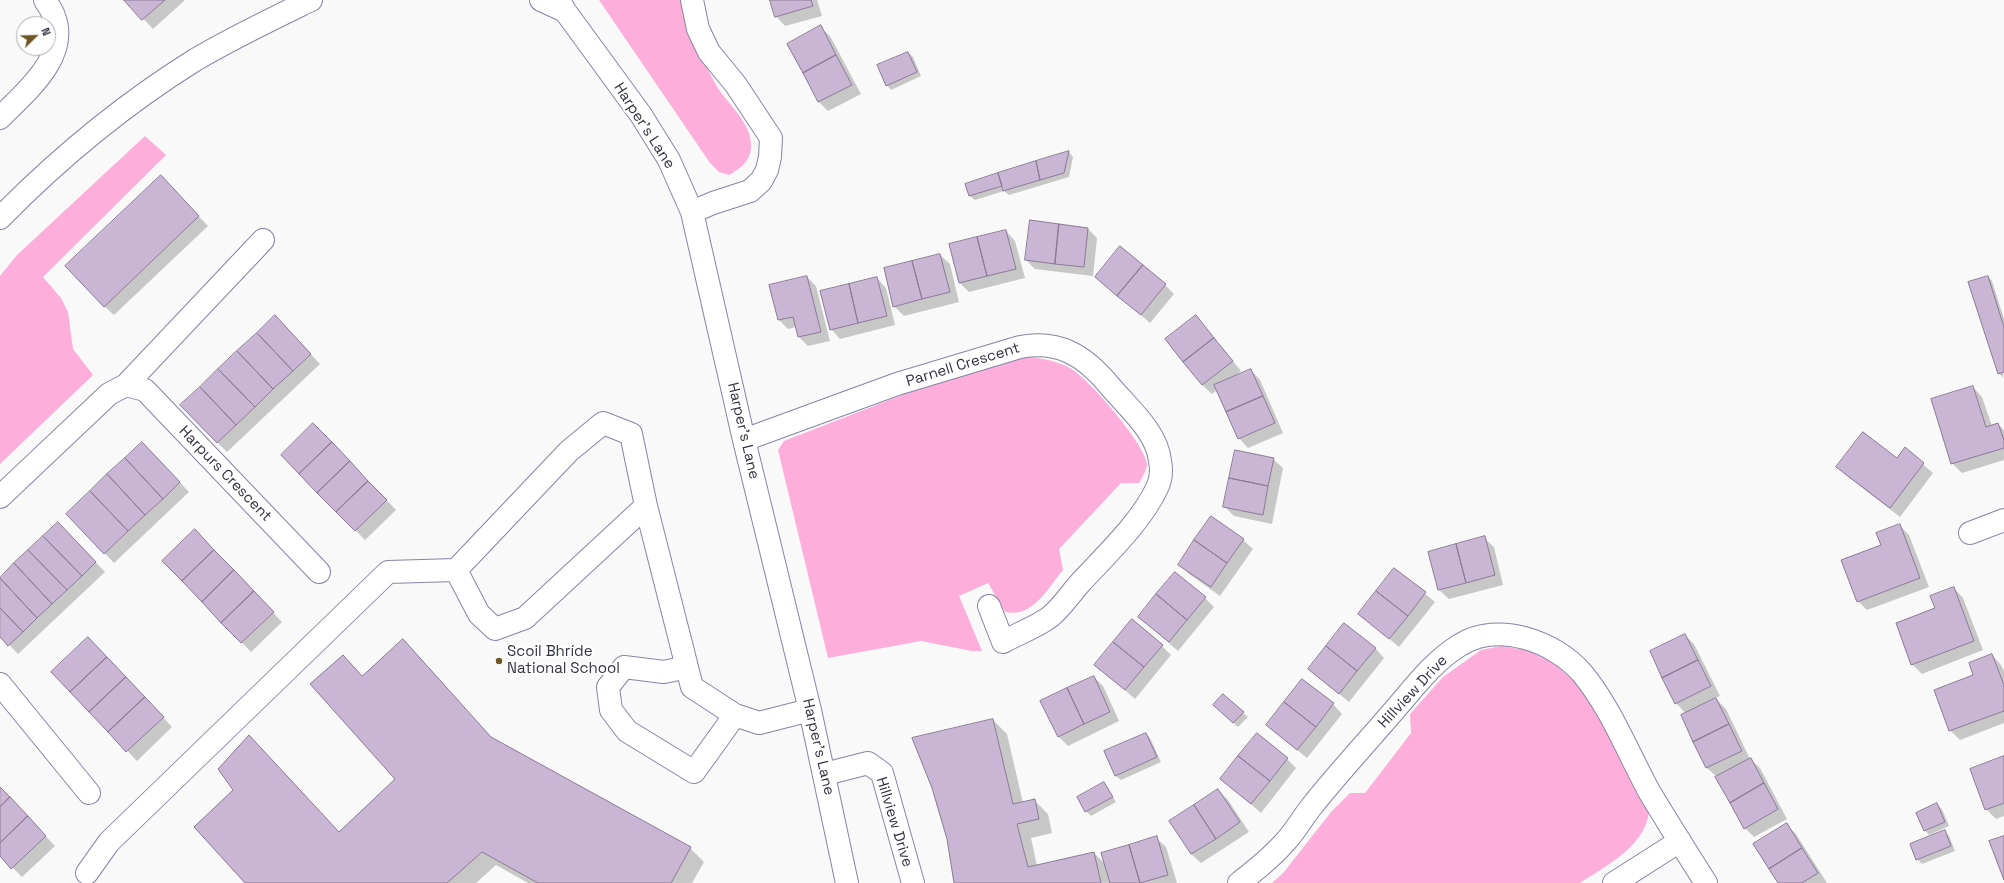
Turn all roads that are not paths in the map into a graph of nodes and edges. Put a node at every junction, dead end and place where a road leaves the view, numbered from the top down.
1 (45, 0) edge
2 (311, 0) edge
3 (541, 0) edge
4 (692, 0) edge
5 (562, 6) edge
6 (0, 118) edge
7 (692, 212) junction
8 (0, 218) edge
9 (263, 240) dead end
10 (126, 385) junction
11 (744, 440) junction
12 (0, 497) edge
13 (646, 506) junction
14 (2004, 520) edge
15 (1970, 533) dead end
16 (456, 570) junction
17 (319, 572) dead end
18 (989, 606) dead end
19 (687, 667) junction
20 (0, 684) edge
21 (810, 710) junction
22 (734, 715) junction
23 (825, 774) junction
24 (89, 792) dead end
25 (1680, 841) junction
26 (87, 873) dead end
27 (847, 883) edge
28 (912, 883) edge
29 (1239, 883) edge
30 (1614, 883) edge
31 (1706, 883) edge

1 - 6 street
2 - 8 street
3 - 5 street, Harper's Lane
4 - 7 street
5 - 7 street, Harper's Lane
7 - 11 street, Harper's Lane
9 - 10 street
10 - 12 street
10 - 17 street, Harpurs Crescent
11 - 18 street, Parnell Crescent
11 - 21 street, Harper's Lane
13 - 16 street
13 - 16 street
13 - 19 street
14 - 15 street
16 - 26 street
19 - 22 street
19 - 22 street
20 - 24 street
21 - 22 street
21 - 23 street, Harper's Lane
23 - 27 street, Harper's Lane
23 - 28 street, Hillview Drive
25 - 29 street, Hillview Drive
25 - 30 street
25 - 31 street, Hillview Drive

